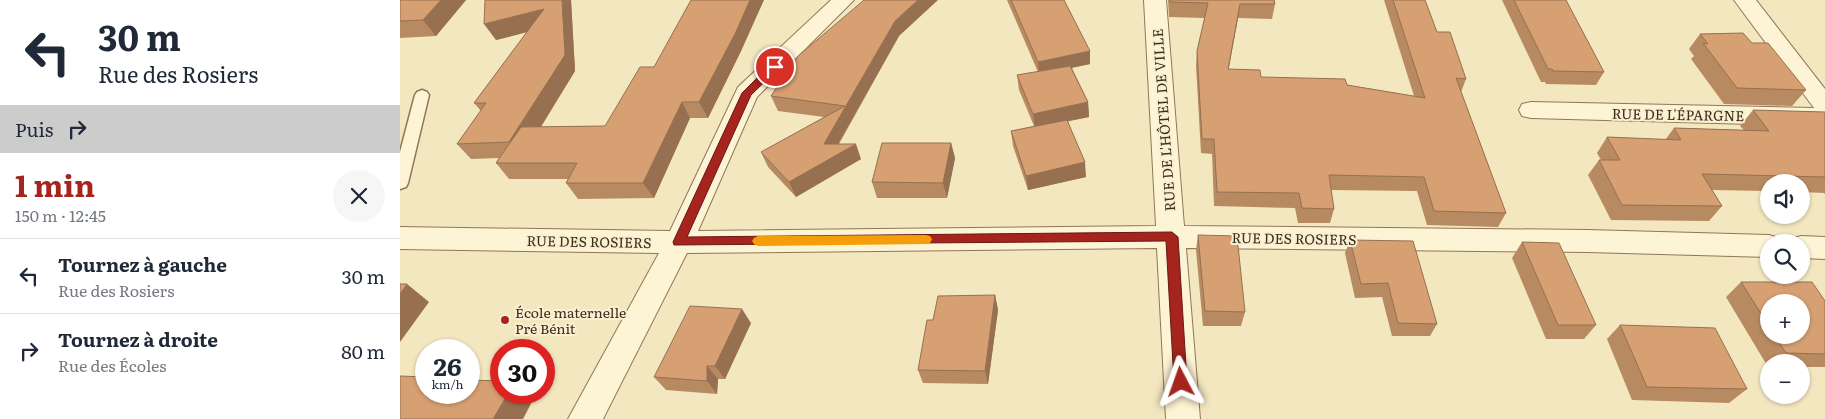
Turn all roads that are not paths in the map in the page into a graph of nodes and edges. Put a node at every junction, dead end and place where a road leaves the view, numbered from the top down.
1 (844, 0) edge
2 (1155, 0) edge
3 (1745, 0) edge
4 (422, 95) dead end
5 (1825, 106) edge
6 (1531, 110) dead end
7 (1825, 116) edge
8 (400, 183) edge
9 (1172, 237) junction
10 (400, 238) edge
11 (679, 242) junction
12 (1760, 246) edge
13 (1810, 247) edge
14 (1825, 248) edge
15 (585, 419) edge
16 (1183, 419) edge

1 - 11 street
2 - 9 street, RUE DE L'HÔTEL DE VILLE
3 - 5 street
4 - 8 lane
6 - 7 street, RUE DE L'ÉPARGNE
9 - 11 street, RUE DES ROSIERS
9 - 12 street, RUE DES ROSIERS
9 - 16 street, RUE DE L'HÔTEL DE VILLE
10 - 11 street, RUE DES ROSIERS
11 - 15 street
13 - 14 street

